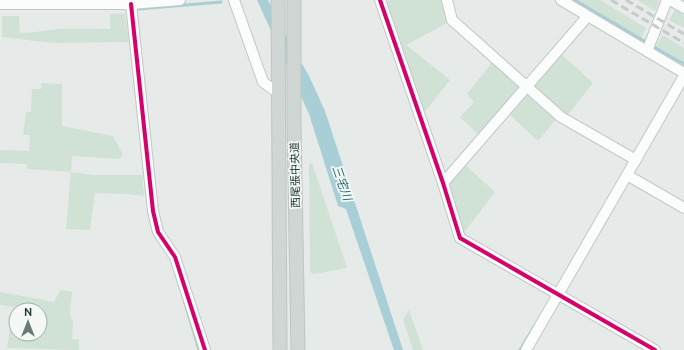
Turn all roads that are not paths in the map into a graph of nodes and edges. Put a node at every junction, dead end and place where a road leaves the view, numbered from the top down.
1 (178, 0) edge
2 (234, 0) edge
3 (278, 0) edge
4 (294, 0) edge
5 (380, 0) edge
6 (447, 0) edge
7 (561, 0) edge
8 (666, 0) edge
9 (670, 0) edge
10 (0, 4) edge
11 (131, 4) junction
12 (684, 8) edge
13 (587, 17) junction
14 (647, 51) junction
15 (684, 73) edge
16 (684, 76) edge
17 (527, 87) junction
18 (278, 88) junction
19 (636, 160) junction
20 (627, 175) junction
21 (443, 183) junction
22 (684, 208) edge
23 (558, 295) junction
24 (205, 350) edge
25 (280, 350) edge
26 (298, 350) edge
27 (526, 350) edge
28 (655, 350) edge

1 - 11 street
2 - 18 street
3 - 18 main road, 西尾張中央道
4 - 26 main road, 西尾張中央道
5 - 21 street
6 - 17 street
7 - 13 street
8 - 14 street
9 - 12 street
10 - 11 street
11 - 24 street
13 - 14 street
13 - 17 street
14 - 15 street
16 - 19 street
17 - 19 street
17 - 21 street
18 - 25 main road, 西尾張中央道
19 - 20 street
20 - 22 street
20 - 23 street
21 - 23 street
23 - 27 street
23 - 28 street

